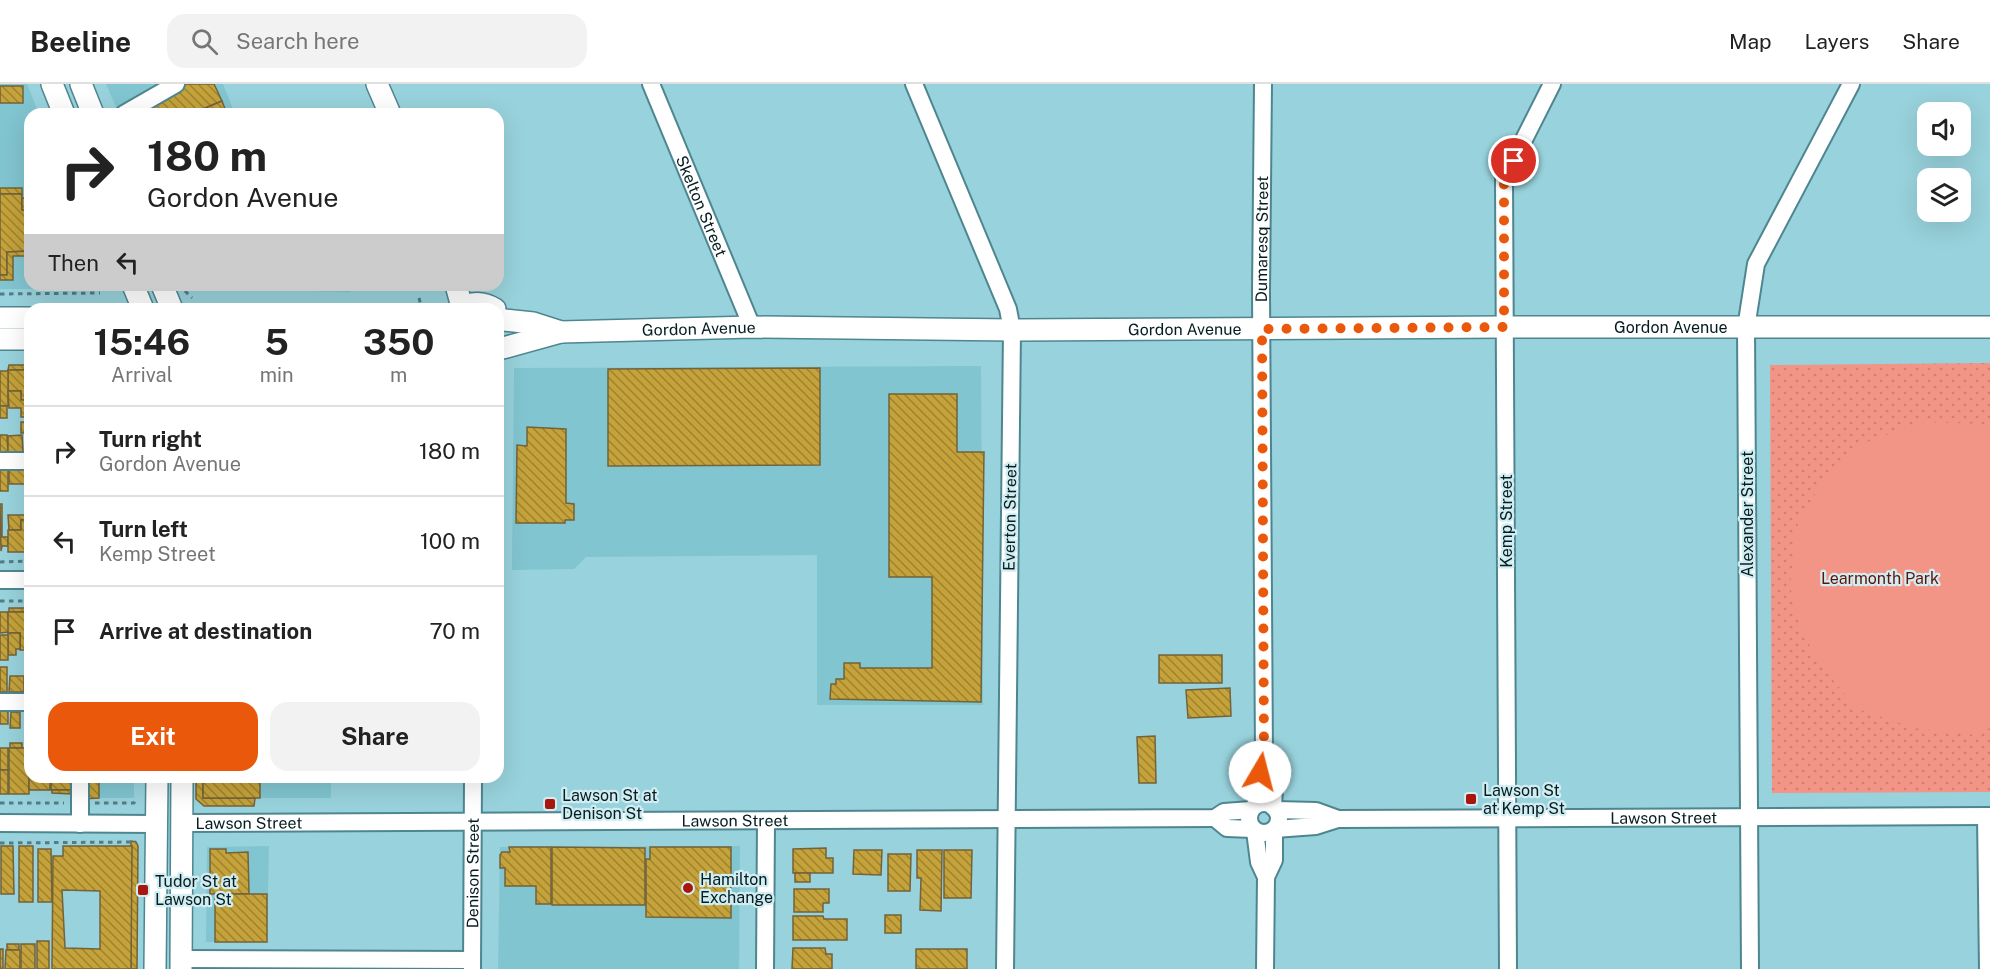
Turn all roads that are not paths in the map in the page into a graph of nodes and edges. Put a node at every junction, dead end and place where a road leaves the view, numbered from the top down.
1 (52, 84) edge
2 (81, 84) edge
3 (154, 84) edge
4 (176, 84) edge
5 (377, 84) edge
6 (651, 84) edge
7 (914, 84) edge
8 (1263, 84) edge
9 (1851, 84) edge
10 (1550, 85) edge
11 (62, 108) edge
12 (91, 108) edge
13 (123, 108) edge
14 (124, 108) edge
15 (387, 108) edge
16 (477, 291) edge
17 (488, 303) edge
18 (504, 314) edge
19 (0, 318) edge
20 (24, 318) edge
21 (752, 327) junction
22 (1504, 327) junction
23 (1990, 327) edge
24 (1746, 328) junction
25 (1262, 329) junction
26 (1012, 330) junction
27 (561, 332) junction
28 (0, 339) edge
29 (24, 339) edge
30 (504, 350) edge
31 (0, 461) edge
32 (24, 461) edge
33 (0, 580) edge
34 (24, 580) edge
35 (0, 702) edge
36 (24, 702) edge
37 (1264, 755) junction
38 (80, 783) edge
39 (157, 783) edge
40 (182, 783) edge
41 (473, 783) edge
42 (1254, 808) junction
43 (1275, 808) junction
44 (1749, 816) junction
45 (1988, 816) edge
46 (1215, 818) junction
47 (1508, 818) junction
48 (1338, 819) junction
49 (766, 820) junction
50 (1006, 820) junction
51 (471, 822) junction
52 (181, 823) junction
53 (0, 824) edge
54 (80, 824) junction
55 (156, 824) junction
56 (1274, 829) junction
57 (1254, 830) junction
58 (1266, 877) junction
59 (181, 964) edge
60 (472, 965) edge
61 (155, 969) edge
62 (765, 969) edge
63 (1005, 969) edge
64 (1265, 969) edge
65 (1508, 969) edge
66 (1750, 969) edge
67 (1988, 969) edge

1 - 11 main road
2 - 12 main road
3 - 13 street
4 - 14 street
5 - 15 main road
6 - 21 street, Skelton Street
7 - 26 street, Everton Street
8 - 25 street, Dumaresq Street
9 - 24 street, Alexander Street
10 - 22 street, Kemp Street
16 - 17 main road
18 - 27 main road, Gordon Avenue
19 - 20 main road
21 - 26 main road, Gordon Avenue
21 - 27 main road, Gordon Avenue
22 - 24 main road, Gordon Avenue
22 - 25 main road, Gordon Avenue
22 - 47 street, Kemp Street
23 - 24 main road, Gordon Avenue
24 - 44 street, Alexander Street
25 - 26 main road, Gordon Avenue
25 - 37 street, Dumaresq Street
26 - 50 street, Everton Street
27 - 30 main road, Gordon Avenue
28 - 29 main road
31 - 32 street
33 - 34 street
35 - 36 street
37 - 42 street, Dumaresq Street
37 - 43 street, Dumaresq Street
38 - 54 street
39 - 55 main road
40 - 52 main road
41 - 51 street, Denison Street
42 - 43 street
42 - 46 street, Lawson Street
42 - 57 street
43 - 48 street, Lawson Street
43 - 56 street
44 - 45 street, Lawson Street
44 - 47 street, Lawson Street
44 - 66 street, Alexander Street
45 - 67 street
46 - 50 street, Lawson Street
46 - 57 street, Lawson Street
47 - 48 street, Lawson Street
47 - 65 street, Kemp Street
48 - 56 street, Lawson Street
49 - 50 street, Lawson Street
49 - 51 street, Lawson Street
49 - 62 street
50 - 63 street, Everton Street
51 - 52 street, Lawson Street
51 - 60 street, Denison Street
52 - 59 main road
53 - 54 street
54 - 55 street
55 - 61 main road
56 - 57 street
56 - 58 street
57 - 58 street
58 - 64 street
59 - 60 street

